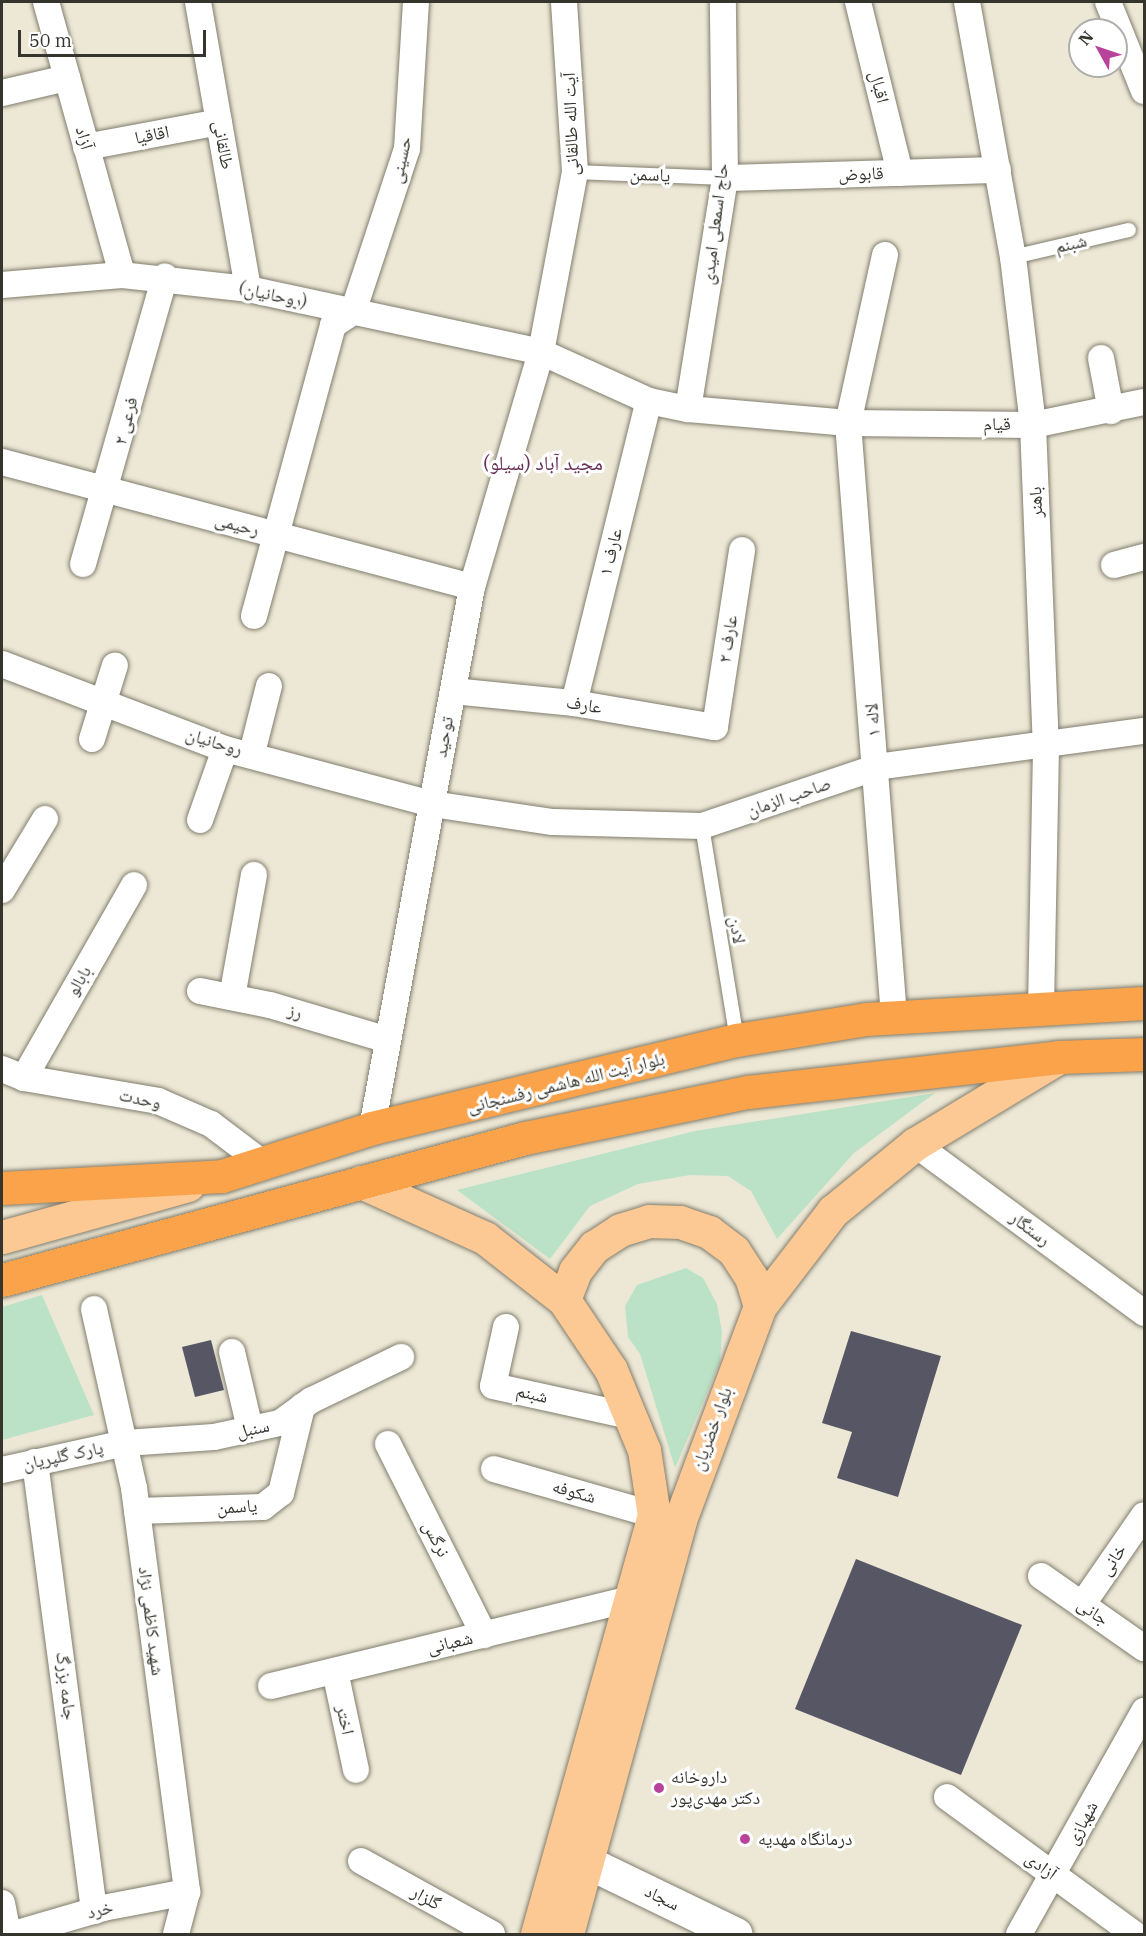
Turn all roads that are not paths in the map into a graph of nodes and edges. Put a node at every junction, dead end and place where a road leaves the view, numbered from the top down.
1 (46, 2) edge
2 (198, 2) edge
3 (416, 2) edge
4 (564, 2) edge
5 (723, 2) edge
6 (858, 2) edge
7 (967, 2) edge
8 (1108, 2) edge
9 (67, 78) junction
10 (1144, 91) edge
11 (2, 93) edge
12 (219, 122) junction
13 (86, 147) junction
14 (998, 170) junction
15 (575, 172) junction
16 (900, 173) junction
17 (725, 178) junction
18 (1129, 230) dead end
19 (885, 255) dead end
20 (1013, 257) junction
21 (122, 275) junction
22 (165, 276) junction
23 (2, 285) edge
24 (248, 289) junction
25 (353, 312) junction
26 (541, 352) junction
27 (1101, 358) dead end
28 (649, 400) junction
29 (1144, 402) edge
30 (688, 408) junction
31 (1111, 411) junction
32 (848, 423) junction
33 (1033, 425) junction
34 (2, 462) edge
35 (107, 490) junction
36 (278, 536) junction
37 (742, 550) dead end
38 (1144, 557) edge
39 (83, 564) dead end
40 (1114, 565) dead end
41 (472, 588) junction
42 (254, 615) dead end
43 (2, 664) edge
44 (115, 665) dead end
45 (269, 686) dead end
46 (453, 691) junction
47 (574, 702) junction
48 (105, 703) junction
49 (715, 727) joint
50 (1144, 731) edge
51 (92, 739) dead end
52 (1046, 748) junction
53 (225, 749) junction
54 (252, 753) junction
55 (877, 767) junction
56 (432, 804) junction
57 (45, 819) dead end
58 (200, 820) dead end
59 (702, 826) junction
60 (254, 875) dead end
61 (134, 885) dead end
62 (2, 890) edge
63 (200, 991) dead end
64 (232, 997) junction
65 (1144, 1003) edge
66 (1041, 1008) junction
67 (894, 1017) junction
68 (388, 1040) junction
69 (737, 1040) junction
70 (1144, 1054) edge
71 (1059, 1057) junction
72 (13, 1074) edge
73 (372, 1128) junction
74 (915, 1144) junction
75 (264, 1164) junction
76 (222, 1176) junction
77 (361, 1182) junction
78 (2, 1188) edge
79 (2, 1237) edge
80 (2, 1280) edge
81 (564, 1300) junction
82 (760, 1306) junction
83 (94, 1309) dead end
84 (1144, 1313) edge
85 (506, 1327) dead end
86 (232, 1352) dead end
87 (400, 1357) dead end
88 (302, 1407) junction
89 (630, 1416) junction
90 (250, 1429) junction
91 (125, 1443) junction
92 (388, 1444) dead end
93 (35, 1462) junction
94 (494, 1469) dead end
95 (2, 1470) edge
96 (137, 1511) junction
97 (654, 1515) junction
98 (1144, 1515) edge
99 (1041, 1576) dead end
100 (630, 1599) junction
101 (1082, 1605) junction
102 (484, 1635) junction
103 (1144, 1648) edge
104 (335, 1671) junction
105 (271, 1686) dead end
106 (1144, 1711) edge
107 (356, 1770) dead end
108 (947, 1797) dead end
109 (361, 1860) dead end
110 (587, 1862) junction
111 (1053, 1875) junction
112 (187, 1892) junction
113 (2, 1903) edge
114 (94, 1911) junction
115 (8, 1935) edge
116 (14, 1935) edge
117 (176, 1935) edge
118 (492, 1935) edge
119 (537, 1935) edge
120 (567, 1935) edge
121 (736, 1935) edge
122 (1019, 1935) edge
123 (1134, 1935) edge

1 - 9 street, آزاد
2 - 12 street, طالقانی
3 - 25 street, حسینی
4 - 15 street, آیت الله طالقانی
5 - 17 street, حاج اسمعلی امیدی
6 - 16 street, اقبال
7 - 14 street, باهنر
8 - 10 street
9 - 11 street
9 - 13 street, آزاد
12 - 13 street, اقاقیا
12 - 24 street, طالقانی
13 - 21 street, آزاد
14 - 16 street, قابوض
14 - 20 street, باهنر
15 - 17 lane, یاسمن
15 - 26 street, آیت الله طالقانی
16 - 17 street, قابوض
17 - 30 street, حاج اسمعلی امیدی
18 - 20 lane, شبنم
19 - 32 street
20 - 33 street, باهنر
21 - 22 street, (روحانیان)
21 - 23 street, (روحانیان)
22 - 24 street, (روحانیان)
22 - 35 street, فرعی ۲
24 - 25 street, (روحانیان)
25 - 26 street, (روحانیان)
25 - 36 street
26 - 28 street
26 - 41 street, توحید
27 - 31 street
28 - 30 street
28 - 47 street, عارف ۱
29 - 31 street, قیام
30 - 32 street
31 - 33 street, قیام
32 - 33 street, قیام
32 - 55 street, لاله ۱
33 - 52 street, باهنر
34 - 35 street, رحیمی
35 - 36 street, رحیمی
35 - 39 street, فرعی ۲
36 - 41 street, رحیمی
36 - 42 street
37 - 49 street, عارف ۲
38 - 40 street
41 - 46 street, توحید
43 - 48 street, روحانیان
44 - 48 street
45 - 54 street
46 - 47 street, عارف
46 - 56 street, توحید
47 - 49 street, عارف
48 - 51 street
48 - 53 street, روحانیان
50 - 52 street, صاحب الزمان
52 - 55 street, صاحب الزمان
52 - 66 street, باهنر
53 - 54 street, روحانیان
53 - 58 street
54 - 56 street, روحانیان
55 - 59 street, صاحب الزمان
55 - 67 street, لاله ۱
56 - 59 street, صاحب الزمان
56 - 68 street, توحید
57 - 62 street
59 - 69 lane, لادن
60 - 64 street
61 - 72 street, بابالو
63 - 64 street, رز
64 - 68 street, رز
65 - 66 highway, بلوار آیت الله هاشمی رفسنجانی
66 - 67 highway, بلوار آیت الله هاشمی رفسنجانی
67 - 69 highway, بلوار آیت الله هاشمی رفسنجانی
68 - 73 street, توحید
69 - 73 highway, بلوار آیت الله هاشمی رفسنجانی
70 - 71 highway
71 - 74 main road, بلوار خضریان
71 - 77 highway
72 - 75 street, وحدت
73 - 75 highway, بلوار آیت الله هاشمی رفسنجانی
74 - 82 main road, بلوار خضریان
74 - 84 street, رستگار
75 - 76 highway, بلوار آیت الله هاشمی رفسنجانی
76 - 78 highway
76 - 79 main road, بلوار آیت الله هاشمی رفسنجانی
77 - 80 highway
77 - 81 main road
81 - 82 main road
81 - 89 main road
82 - 110 main road, بلوار خضریان
83 - 91 street, شهید کاظمی نژاد
85 - 89 street, شبنم
86 - 90 street
87 - 88 street, سنبل
88 - 90 street, سنبل
88 - 96 street, یاسمن
89 - 97 main road
90 - 91 street, سنبل
91 - 93 street, پارک گلپریان
91 - 96 street, شهید کاظمی نژاد
92 - 102 street, نرگس
93 - 95 street, پارک گلپریان
93 - 114 street, جامه بزرگ
94 - 97 street, شکوفه
96 - 112 street, شهید کاظمی نژاد
97 - 100 main road
98 - 101 street, خانی
99 - 101 street, جانی
100 - 102 street, شعبانی
100 - 119 main road
101 - 103 street, جانی
102 - 104 street, شعبانی
104 - 105 street, شعبانی
104 - 107 street, اختر
106 - 111 street, شهبازی
108 - 111 street, آزادی
109 - 118 street, گلزار
110 - 120 main road, بلوار خضریان
110 - 121 street, سجاد
111 - 122 street, شهبازی
111 - 123 street, آزادی
112 - 114 street, خرد
112 - 117 street, شهید کاظمی نژاد
113 - 115 street
114 - 116 street, خرد

